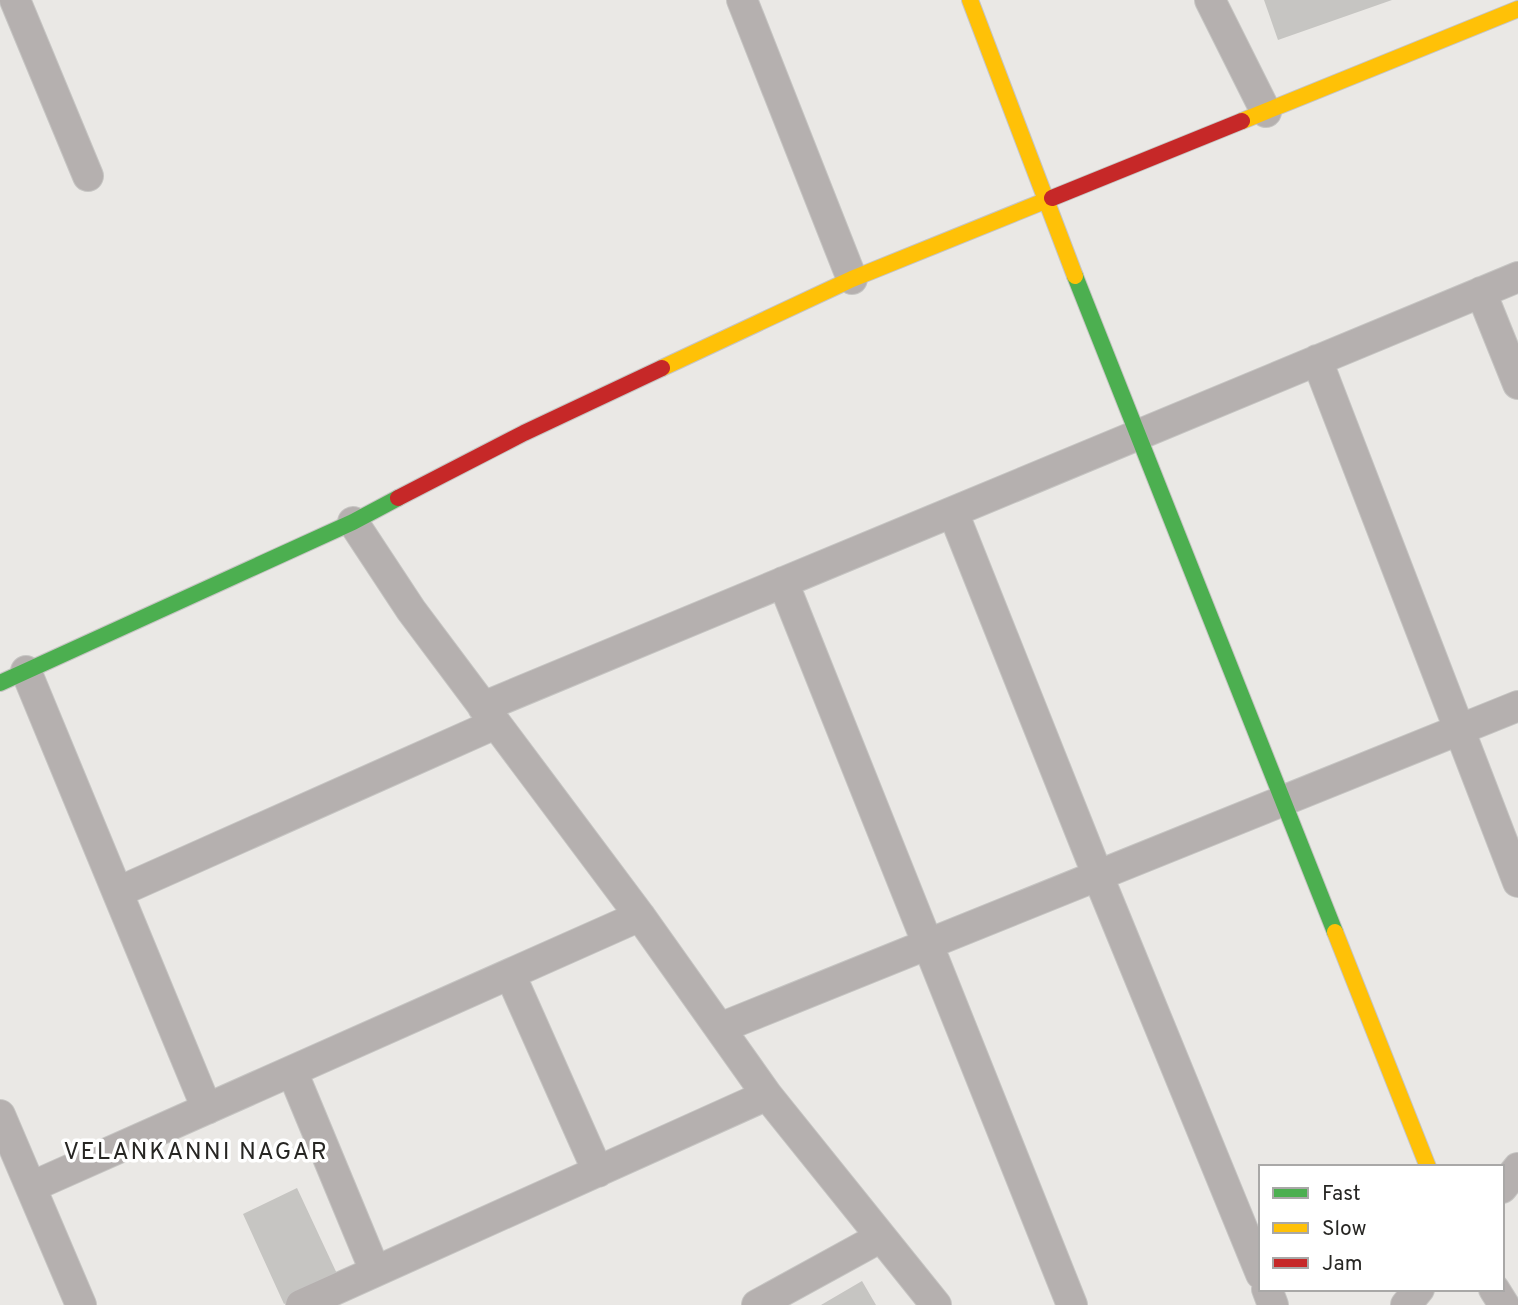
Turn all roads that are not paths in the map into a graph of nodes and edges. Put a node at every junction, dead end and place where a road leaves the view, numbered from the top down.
1 (15, 0) edge
2 (742, 0) edge
3 (970, 0) edge
4 (1210, 0) edge
5 (1518, 9) edge
6 (1266, 112) junction
7 (88, 176) dead end
8 (1045, 200) junction
9 (1518, 277) edge
10 (852, 279) junction
11 (1481, 292) junction
12 (1317, 360) junction
13 (1518, 384) edge
14 (1138, 435) junction
15 (953, 512) junction
16 (353, 522) junction
17 (783, 582) junction
18 (13, 677) edge
19 (1518, 706) edge
20 (489, 715) junction
21 (1459, 730) junction
22 (1283, 801) junction
23 (1098, 876) junction
24 (1518, 882) edge
25 (118, 892) junction
26 (640, 916) junction
27 (928, 944) junction
28 (510, 974) junction
29 (720, 1028) junction
30 (292, 1071) junction
31 (767, 1096) junction
32 (207, 1109) junction
33 (0, 1115) edge
34 (1427, 1165) edge
35 (1518, 1168) edge
36 (598, 1171) junction
37 (1504, 1186) edge
38 (31, 1187) junction
39 (881, 1237) junction
40 (1259, 1269) edge
41 (375, 1271) junction
42 (1417, 1291) edge
43 (82, 1305) edge
44 (301, 1305) edge
45 (757, 1305) edge
46 (936, 1305) edge
47 (1072, 1305) edge
48 (1406, 1305) edge

1 - 7 street
2 - 10 street
3 - 8 main road
4 - 6 street
5 - 6 main road
6 - 8 main road
8 - 10 main road
8 - 14 main road
9 - 11 street
10 - 16 main road
11 - 12 street
11 - 13 street
12 - 14 street
12 - 21 street
14 - 15 street
14 - 22 main road
15 - 17 street
15 - 23 street
16 - 18 main road
16 - 20 street
17 - 20 street
17 - 27 street
18 - 25 street
19 - 21 street
20 - 25 street
20 - 26 street
21 - 22 street
21 - 24 street
22 - 23 street
22 - 34 main road
23 - 27 street
23 - 40 street
25 - 32 street
26 - 28 street
26 - 29 street
27 - 29 street
27 - 47 street
28 - 30 street
28 - 36 street
29 - 31 street
30 - 32 street
30 - 41 street
31 - 36 street
31 - 39 street
32 - 38 street
33 - 38 street
35 - 37 street
36 - 41 street
38 - 43 street
39 - 45 street
39 - 46 street
41 - 44 street
42 - 48 street

